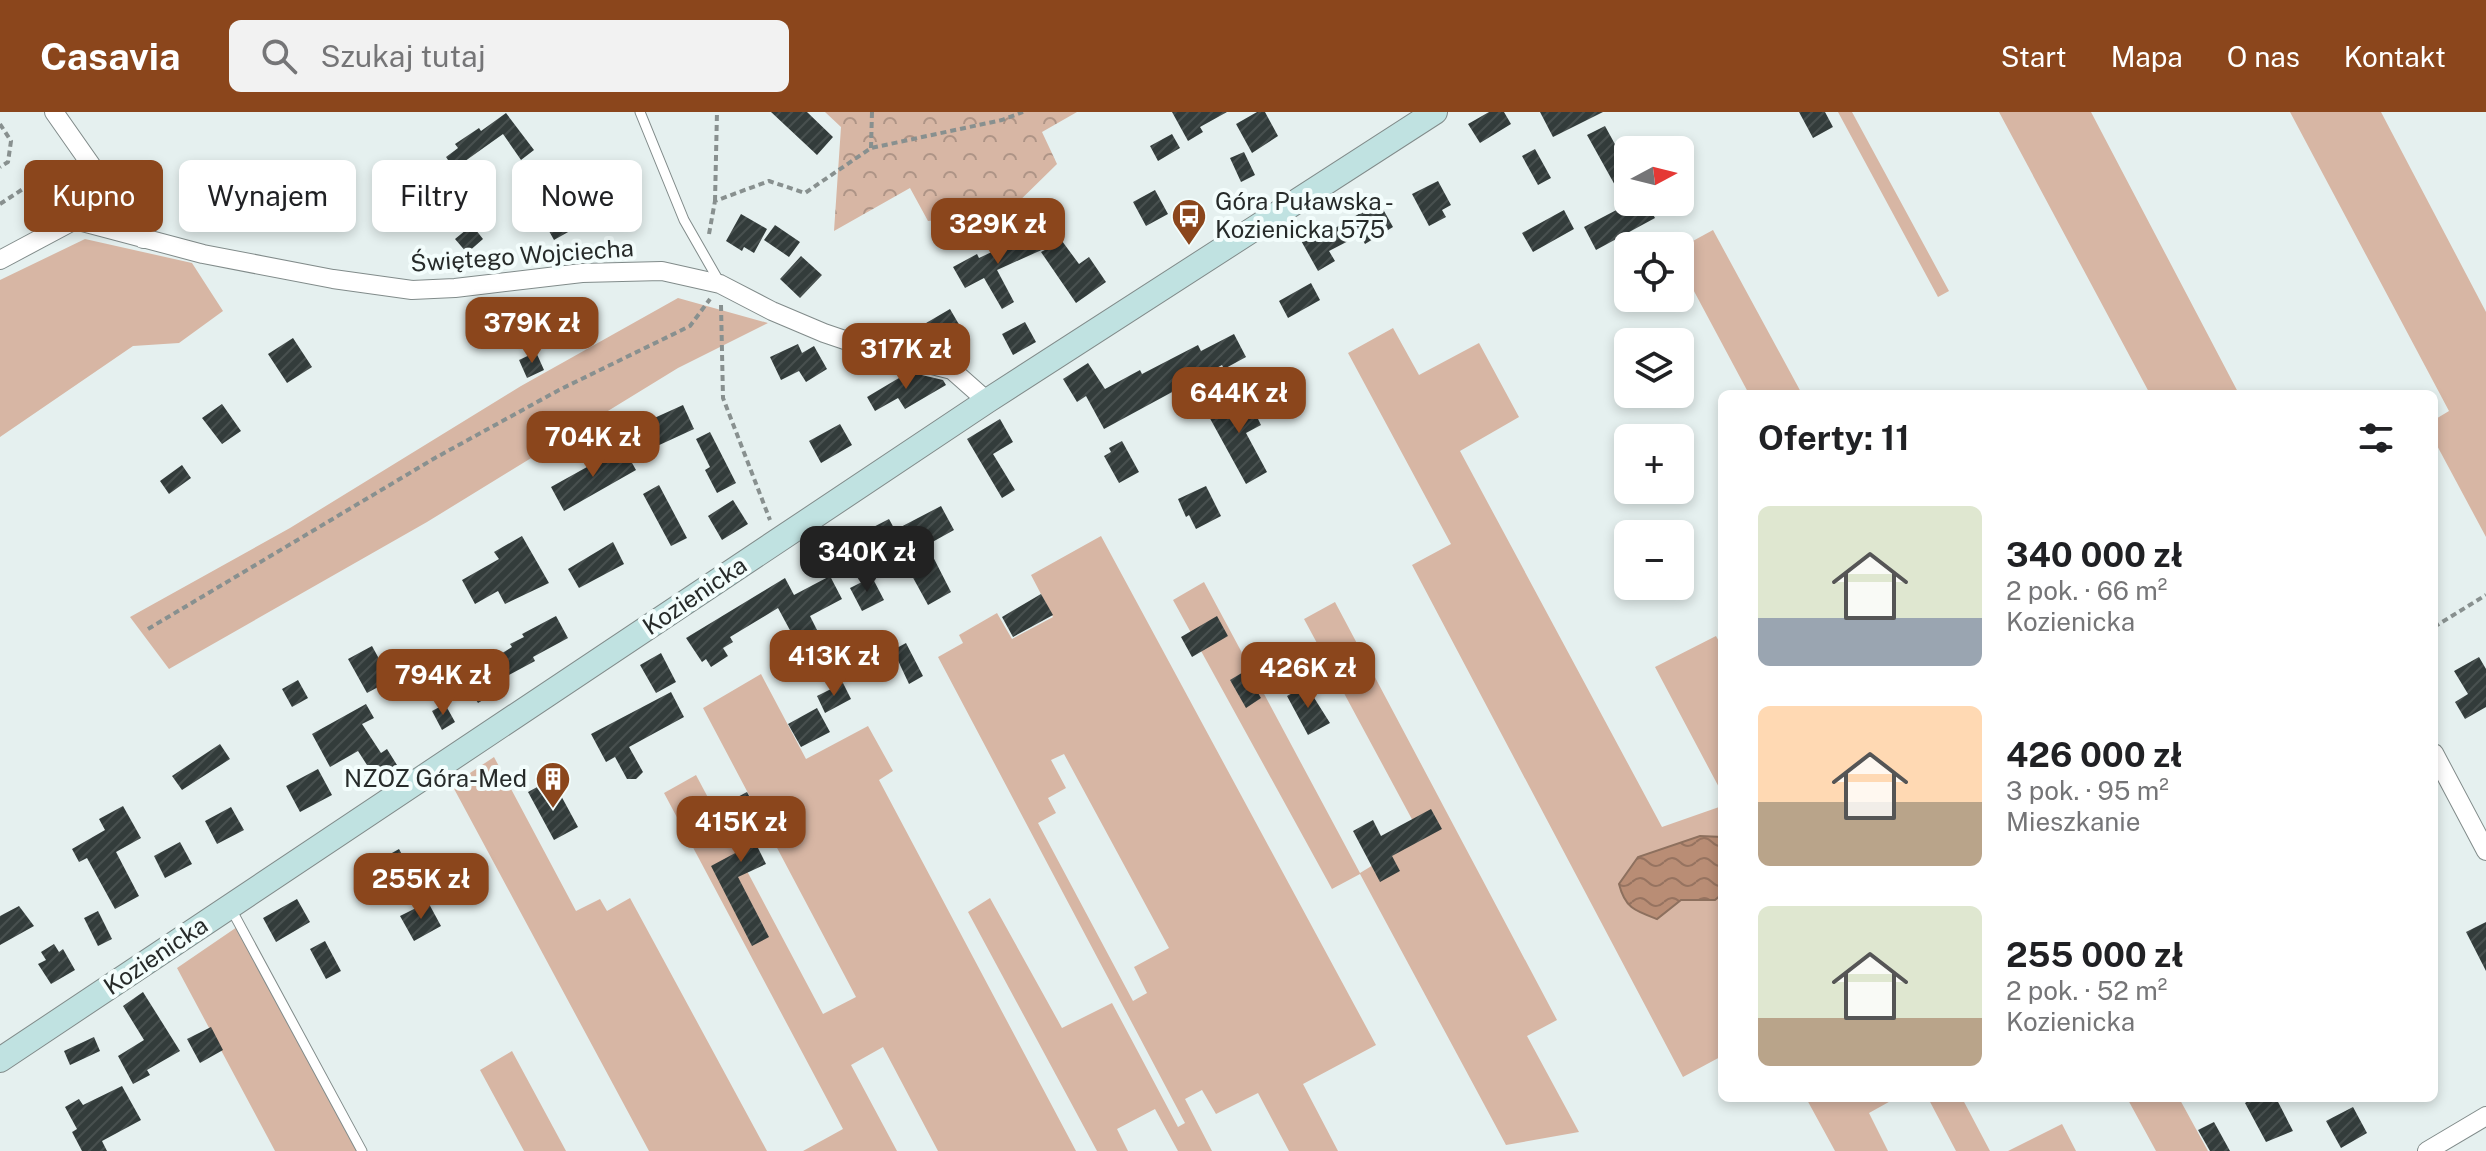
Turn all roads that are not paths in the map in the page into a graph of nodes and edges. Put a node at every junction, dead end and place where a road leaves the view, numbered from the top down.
1 (54, 112) edge
2 (640, 112) edge
3 (1435, 112) edge
4 (88, 160) edge
5 (52, 232) edge
6 (118, 232) edge
7 (138, 232) edge
8 (143, 239) junction
9 (0, 260) edge
10 (720, 284) junction
11 (987, 401) junction
12 (2438, 761) edge
13 (2486, 851) edge
14 (230, 907) junction
15 (0, 1060) edge
16 (2486, 1116) edge
17 (362, 1151) edge
18 (2427, 1151) edge

1 - 4 street
2 - 10 lane
3 - 11 main road, Kozienicka
5 - 9 street
6 - 8 street, Świętego Wojciecha
7 - 8 street
8 - 10 street, Świętego Wojciecha
10 - 11 street, Świętego Wojciecha
11 - 14 main road, Kozienicka
12 - 13 street
14 - 15 main road, Kozienicka
14 - 17 lane
16 - 18 street

